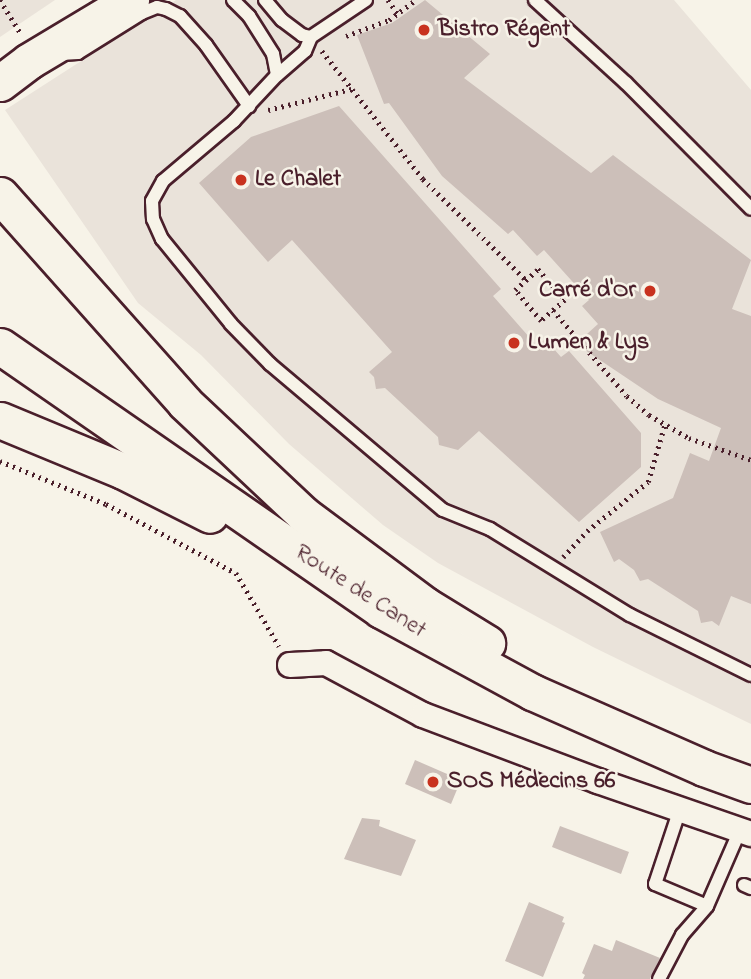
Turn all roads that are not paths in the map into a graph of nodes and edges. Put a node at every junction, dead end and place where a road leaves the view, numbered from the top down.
1 (96, 0) edge
2 (131, 0) edge
3 (233, 0) edge
4 (265, 0) edge
5 (366, 0) edge
6 (535, 0) edge
7 (312, 37) junction
8 (273, 54) junction
9 (23, 56) edge
10 (293, 63) junction
11 (277, 75) junction
12 (0, 83) edge
13 (0, 96) edge
14 (249, 106) junction
15 (0, 195) edge
16 (751, 209) edge
17 (0, 326) edge
18 (0, 346) edge
19 (0, 421) edge
20 (290, 665) road end
21 (751, 675) edge
22 (524, 678) junction
23 (751, 760) edge
24 (751, 785) edge
25 (680, 809) junction
26 (745, 832) edge
27 (707, 906) junction
28 (659, 979) edge

1 - 9 main road
2 - 9 main road
3 - 8 lane
4 - 7 lane
5 - 7 lane
6 - 16 lane
7 - 10 lane
8 - 10 lane
8 - 11 lane
9 - 12 main road
9 - 13 main road
9 - 14 lane
10 - 11 lane
11 - 14 lane
14 - 21 lane
15 - 22 main road
17 - 22 main road, Route de Canet
18 - 22 main road, Route de Canet
19 - 22 main road
20 - 25 street
22 - 23 main road, Route de Canet
22 - 24 main road, Route de Canet
25 - 26 street
25 - 27 lane
26 - 27 lane
27 - 28 lane

